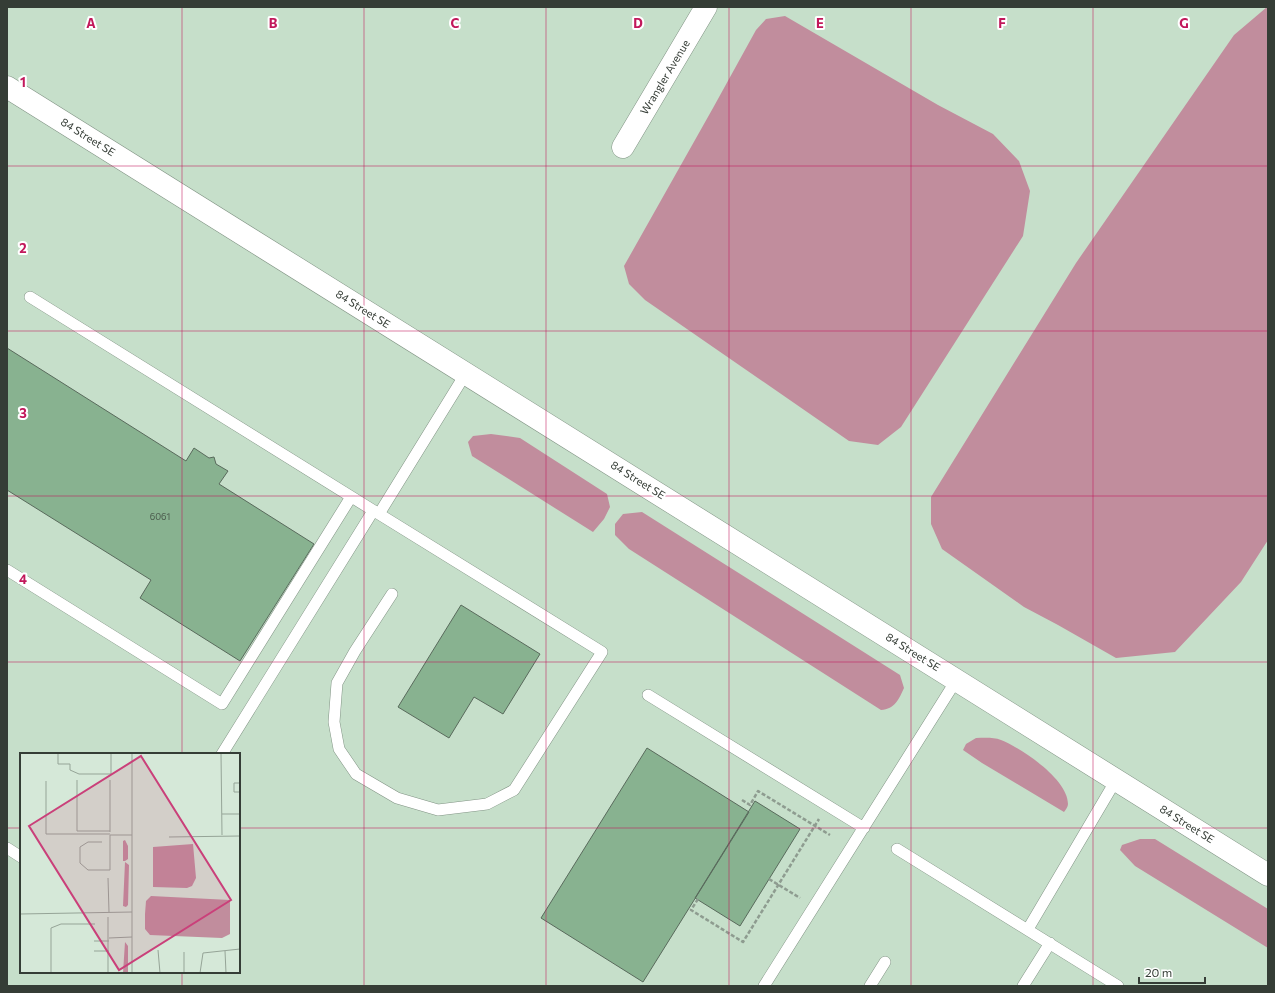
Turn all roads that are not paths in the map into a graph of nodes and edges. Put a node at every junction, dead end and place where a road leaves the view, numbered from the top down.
1 (706, 7) edge
2 (7, 87) edge
3 (623, 147) dead end
4 (30, 297) dead end
5 (466, 373) junction
6 (351, 497) junction
7 (376, 512) junction
8 (7, 570) edge
9 (392, 594) dead end
10 (957, 679) junction
11 (648, 695) dead end
12 (223, 753) edge
13 (1116, 780) junction
14 (864, 828) junction
15 (7, 848) edge
16 (897, 849) dead end
17 (20, 856) edge
18 (1268, 874) edge
19 (1028, 929) junction
20 (1050, 943) junction
21 (885, 962) dead end
22 (1111, 984) edge
23 (764, 986) edge
24 (870, 986) edge
25 (1023, 986) edge

1 - 3 street, Wrangler Avenue
2 - 5 street, 84 Street SE
4 - 6 lane
5 - 7 lane
5 - 10 street, 84 Street SE
6 - 7 lane
6 - 8 lane
7 - 9 lane
7 - 12 lane
10 - 13 street, 84 Street SE
10 - 14 lane
11 - 14 lane
13 - 18 street, 84 Street SE
13 - 19 lane
14 - 23 lane
15 - 17 lane
16 - 19 lane
19 - 20 lane
20 - 22 lane
20 - 25 lane
21 - 24 lane

